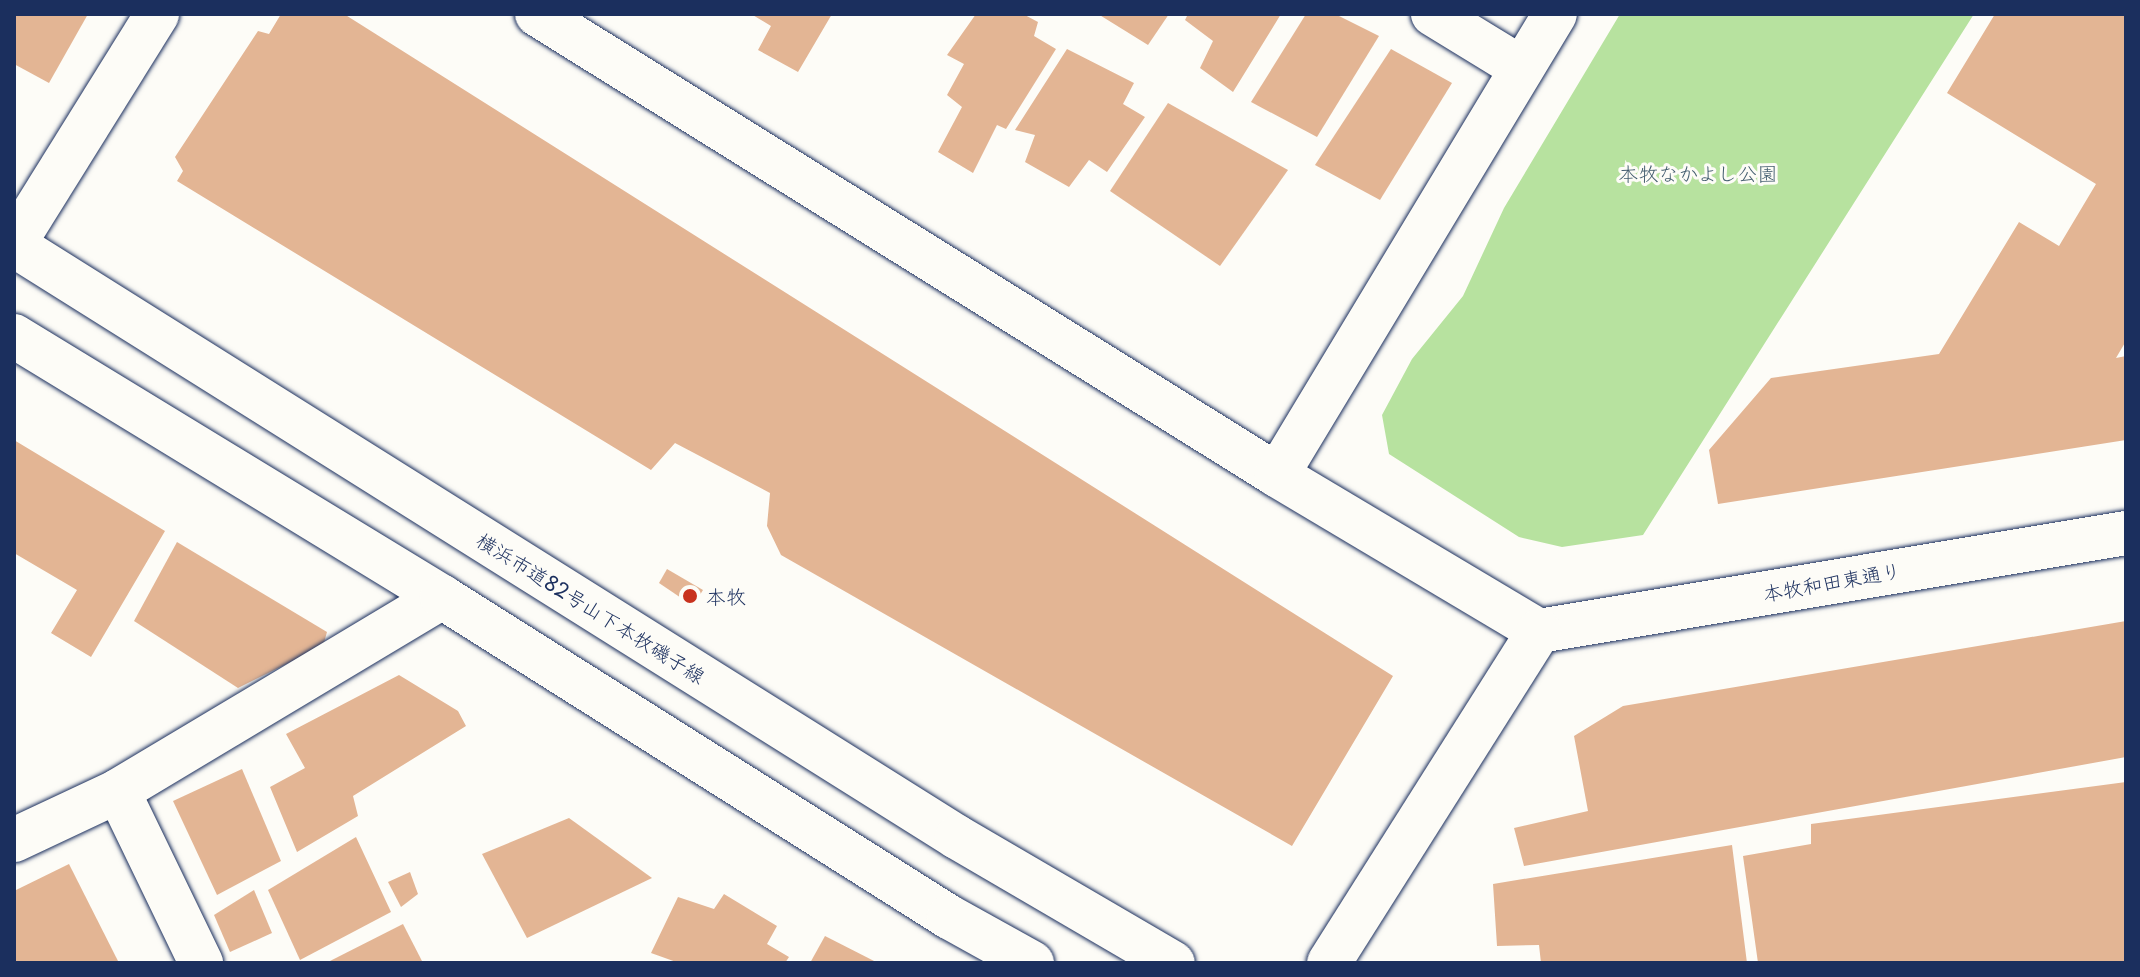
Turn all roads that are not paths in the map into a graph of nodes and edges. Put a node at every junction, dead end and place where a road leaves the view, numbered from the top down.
1 (157, 14) edge
2 (537, 14) edge
3 (1433, 14) edge
4 (1555, 14) edge
5 (1521, 68) junction
6 (14, 244) edge
7 (14, 336) edge
8 (1277, 475) junction
9 (2126, 533) edge
10 (442, 597) junction
11 (1539, 631) junction
12 (118, 791) junction
13 (14, 840) edge
14 (201, 963) edge
15 (1032, 963) edge
16 (1173, 963) edge
17 (1329, 963) edge

1 - 6 street
2 - 8 street
3 - 5 street
4 - 5 street
5 - 8 street
6 - 16 street, 横浜市道82号山下本牧磯子線
7 - 10 street
8 - 11 street
9 - 11 street, 本牧和田東通り
10 - 12 street
10 - 15 street
11 - 17 street
12 - 13 street
12 - 14 street

